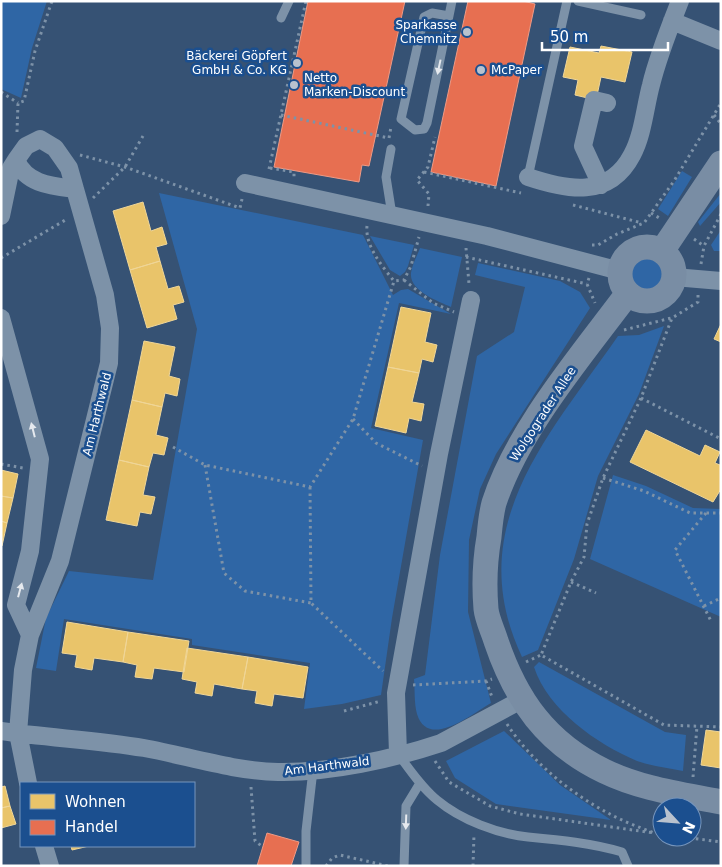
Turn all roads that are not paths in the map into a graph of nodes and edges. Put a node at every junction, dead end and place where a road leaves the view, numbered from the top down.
1 (289, 1) edge
2 (567, 1) edge
3 (578, 1) edge
4 (680, 1) edge
5 (452, 2) edge
6 (641, 15) dead end
7 (449, 16) junction
8 (281, 18) dead end
9 (672, 21) junction
10 (721, 41) edge
11 (607, 103) dead end
12 (390, 148) dead end
13 (16, 160) junction
14 (721, 163) edge
15 (528, 176) joint
16 (245, 183) road end
17 (600, 185) junction
18 (75, 189) junction
19 (392, 215) junction
20 (1, 216) edge
21 (662, 250) junction
22 (674, 277) junction
23 (721, 281) edge
24 (624, 282) junction
25 (471, 300) road end
26 (1, 318) edge
27 (30, 635) junction
28 (521, 700) junction
29 (10, 732) edge
30 (398, 754) junction
31 (313, 770) junction
32 (28, 782) edge
33 (420, 783) junction
34 (721, 802) edge
35 (44, 847) edge
36 (50, 866) edge
37 (306, 866) edge
38 (404, 866) edge
39 (628, 866) edge

1 - 8 lane
2 - 15 lane
3 - 6 lane
4 - 9 street
5 - 7 lane
7 -> 7 lane
9 - 10 street
9 - 17 street
11 - 17 street
12 - 19 lane
13 - 18 street
13 - 18 street, Am Harthwald
13 - 20 street
14 - 21 main road
15 - 17 street
16 - 19 street
18 - 27 street, Am Harthwald
19 - 24 street
21 - 22 main road
21 - 24 main road, Wolgograder Allee
22 - 23 street
22 - 24 main road
24 - 28 main road, Wolgograder Allee
25 - 30 street
27 -> 26 street
27 - 29 street, Am Harthwald
28 - 30 street, Am Harthwald
28 - 34 main road, Wolgograder Allee
29 - 31 street, Am Harthwald
29 - 32 street
30 - 31 street, Am Harthwald
30 - 33 lane
31 - 37 lane
33 -> 38 lane
33 - 39 lane
35 - 36 street

